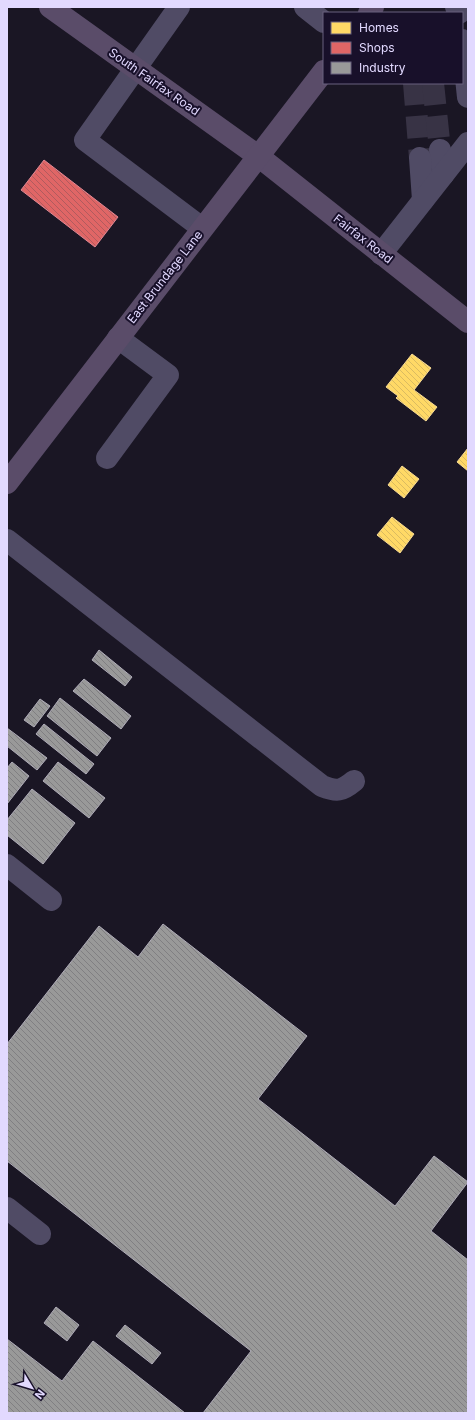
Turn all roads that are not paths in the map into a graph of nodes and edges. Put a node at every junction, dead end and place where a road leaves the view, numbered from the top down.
1 (50, 7) edge
2 (179, 7) edge
3 (305, 7) edge
4 (323, 21) edge
5 (463, 50) edge
6 (135, 70) junction
7 (323, 72) edge
8 (468, 97) edge
9 (468, 143) edge
10 (440, 150) tunnel mouth
11 (258, 156) junction
12 (420, 158) tunnel mouth
13 (442, 175) junction
14 (423, 200) junction
15 (202, 228) junction
16 (381, 254) junction
17 (468, 322) edge
18 (118, 338) junction
19 (107, 458) dead end
20 (7, 483) edge
21 (7, 540) edge
22 (354, 781) dead end
23 (7, 865) edge
24 (51, 900) dead end
25 (7, 1208) edge
26 (40, 1234) dead end

1 - 6 main road, South Fairfax Road
2 - 6 lane
3 - 4 lane
5 - 8 lane
6 - 11 main road, South Fairfax Road
6 - 15 lane
7 - 11 main road, East Brundage Lane
9 - 13 lane
10 - 13 lane
11 - 15 main road, East Brundage Lane
11 - 16 main road, Fairfax Road
12 - 14 lane
13 - 14 lane
14 - 16 lane
15 - 18 main road, East Brundage Lane
16 - 17 main road, Fairfax Road
18 - 19 lane
18 - 20 main road, East Brundage Lane
21 - 22 lane
23 - 24 lane
25 - 26 lane

